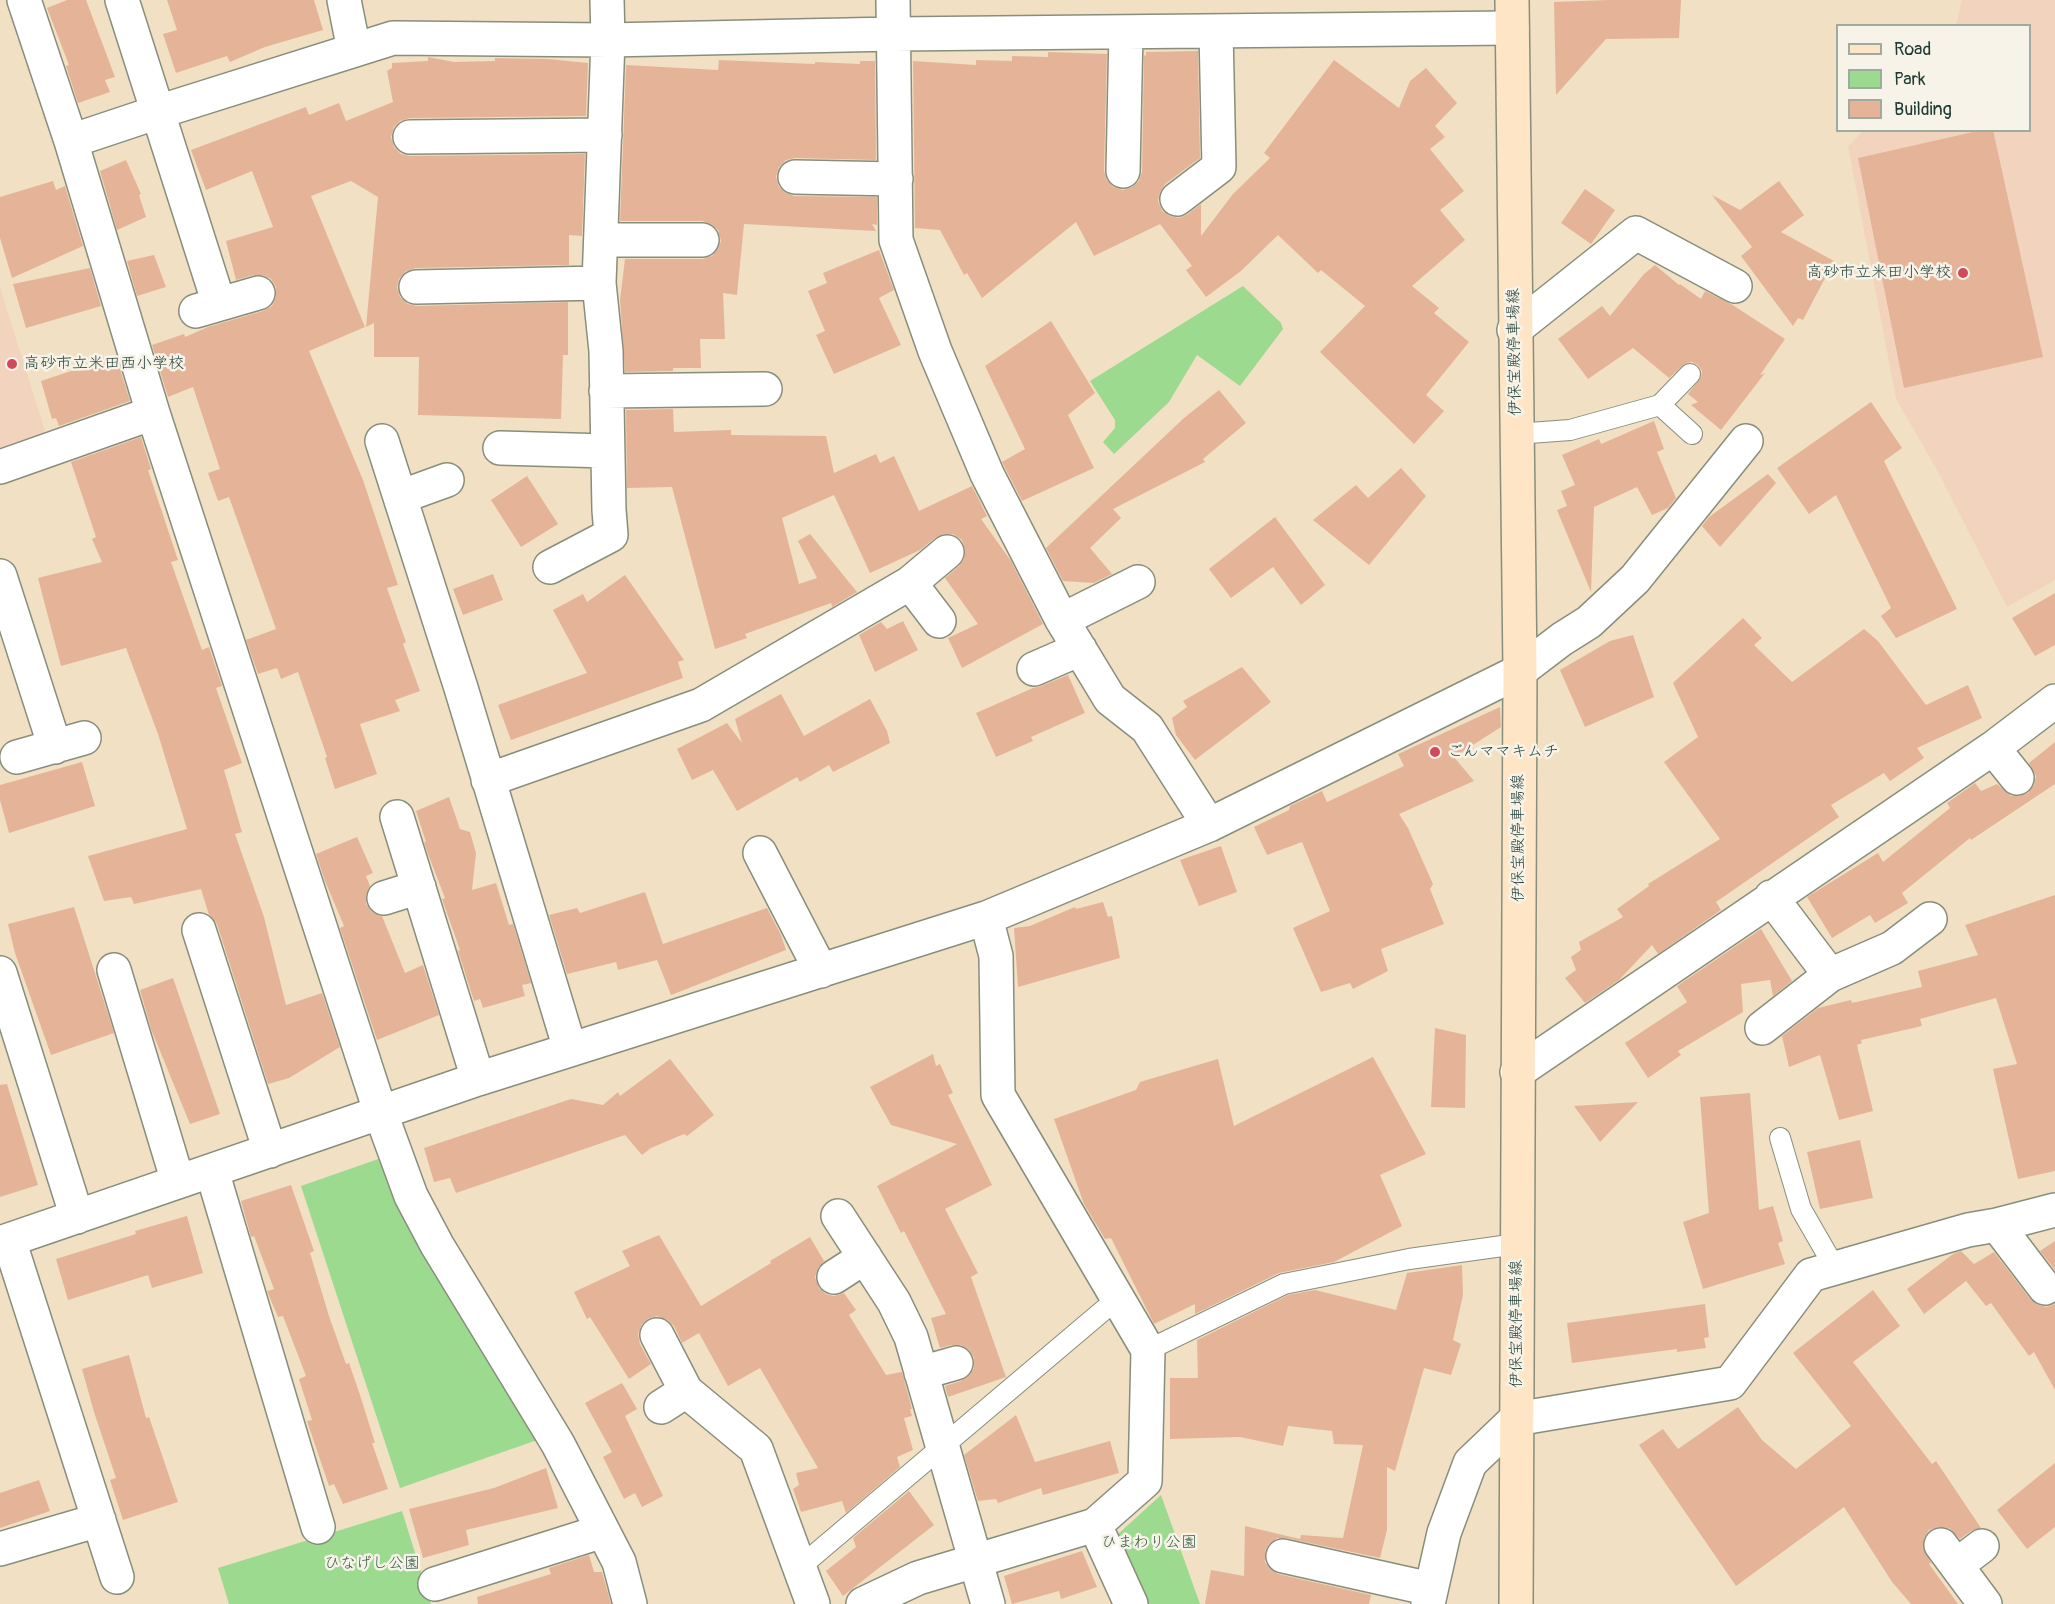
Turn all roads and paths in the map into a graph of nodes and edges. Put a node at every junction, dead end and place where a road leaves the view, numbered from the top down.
1 (24, 0) edge
2 (122, 0) edge
3 (344, 0) edge
4 (607, 0) edge
5 (893, 0) edge
6 (1512, 14) edge
7 (1216, 31) junction
8 (1126, 32) junction
9 (893, 34) junction
10 (608, 40) junction
11 (354, 50) junction
12 (158, 111) junction
13 (605, 135) junction
14 (410, 137) dead end
15 (71, 141) junction
16 (1123, 171) dead end
17 (795, 177) dead end
18 (896, 179) junction
19 (1177, 199) dead end
20 (602, 240) junction
21 (702, 240) dead end
22 (599, 284) junction
23 (1735, 286) dead end
24 (416, 287) dead end
25 (258, 293) dead end
26 (1514, 330) junction
27 (1689, 374) dead end
28 (765, 390) dead end
29 (606, 391) junction
30 (1660, 405) junction
31 (153, 413) junction
32 (1516, 434) junction
33 (1692, 434) dead end
34 (382, 441) dead end
35 (1746, 441) dead end
36 (500, 447) dead end
37 (607, 451) junction
38 (0, 467) edge
39 (447, 480) dead end
40 (400, 497) junction
41 (947, 552) dead end
42 (550, 567) dead end
43 (0, 576) edge
44 (1138, 582) dead end
45 (910, 583) junction
46 (1062, 620) junction
47 (939, 621) dead end
48 (1080, 649) junction
49 (1034, 669) dead end
50 (1520, 671) junction
51 (2055, 701) edge
52 (1993, 748) junction
53 (17, 757) dead end
54 (474, 766) junction
55 (2017, 778) dead end
56 (397, 817) dead end
57 (1209, 825) junction
58 (760, 853) dead end
59 (419, 887) junction
60 (1771, 897) junction
61 (384, 898) dead end
62 (986, 918) junction
63 (1930, 919) dead end
64 (199, 930) dead end
65 (114, 970) dead end
66 (822, 971) junction
67 (0, 973) edge
68 (1830, 975) junction
69 (1762, 1028) dead end
70 (570, 1049) junction
71 (1517, 1072) junction
72 (478, 1079) junction
73 (381, 1114) junction
74 (1780, 1138) dead end
75 (270, 1151) junction
76 (213, 1171) junction
77 (178, 1182) junction
78 (2055, 1210) edge
79 (838, 1216) dead end
80 (76, 1217) junction
81 (1997, 1225) junction
82 (5, 1241) edge
83 (1517, 1244) junction
84 (865, 1257) junction
85 (1835, 1268) junction
86 (834, 1277) dead end
87 (2045, 1288) dead end
88 (1118, 1298) junction
89 (657, 1335) dead end
90 (1148, 1350) junction
91 (956, 1363) dead end
92 (921, 1373) junction
93 (1516, 1419) junction
94 (942, 1446) junction
95 (99, 1520) junction
96 (1095, 1525) junction
97 (318, 1527) dead end
98 (603, 1531) junction
99 (0, 1549) edge
100 (1960, 1552) dead end
101 (1283, 1556) dead end
102 (975, 1560) junction
103 (800, 1567) junction
104 (117, 1577) dead end
105 (435, 1584) dead end
106 (1429, 1597) edge
107 (630, 1604) edge
108 (813, 1604) edge
109 (863, 1604) edge
110 (988, 1604) edge
111 (1131, 1604) edge
112 (1516, 1604) edge
113 (1985, 1604) edge

1 - 15 street
2 - 12 street
3 - 11 street
4 - 10 street
5 - 9 street
6 - 7 street
6 - 26 main road, 伊保宝殿停車場線
7 - 8 street
7 - 19 street
8 - 9 street
8 - 16 street
9 - 10 street
9 - 18 street
10 - 11 street
10 - 13 street
11 - 12 street
12 - 15 street
12 - 25 street
13 - 14 street
13 - 20 street
15 - 31 street
17 - 18 street
18 - 46 street
20 - 21 street
20 - 22 street
22 - 24 street
22 - 29 street
23 - 26 street
26 - 32 main road, 伊保宝殿停車場線
27 - 30 lane
28 - 29 street
29 - 37 street
30 - 32 lane
30 - 33 lane
31 - 38 street
31 - 73 street
32 - 50 main road, 伊保宝殿停車場線
34 - 40 street
35 - 50 street
36 - 37 street
37 - 42 street
39 - 40 street
40 - 54 street
41 - 45 street
43 - 53 street
44 - 46 street
45 - 47 street
45 - 54 street
46 - 48 street
48 - 49 street
48 - 57 street
50 - 57 street
50 - 71 main road, 伊保宝殿停車場線
51 - 52 street
52 - 55 street
52 - 60 street
54 - 70 street
56 - 59 street
57 - 62 street
58 - 66 street
59 - 61 street
59 - 72 street
60 - 68 street
60 - 71 street
62 - 66 street
62 - 88 street
63 - 68 street
64 - 75 street
65 - 77 street
66 - 70 street
67 - 80 street
68 - 69 street
70 - 72 street
71 - 83 main road, 伊保宝殿停車場線
72 - 73 street
73 - 75 street
73 - 98 street
74 - 85 lane
75 - 76 street
76 - 77 street
76 - 97 street
77 - 80 street
78 - 81 street
79 - 84 street
80 - 82 street
81 - 85 street
81 - 87 street
82 - 95 street
83 - 90 lane
83 - 93 main road, 伊保宝殿停車場線
84 - 86 street
84 - 92 street
85 - 93 street
88 - 90 street
88 - 94 lane
89 - 103 street
90 - 96 street
91 - 92 street
92 - 94 street
93 - 106 street
93 - 112 main road, 伊保宝殿停車場線
94 - 102 street
94 - 103 lane
95 - 99 street
95 - 104 street
96 - 102 street
96 - 111 street
98 - 105 street
98 - 107 street
100 - 113 street
101 - 106 street
102 - 109 street
102 - 110 street
103 - 108 street

